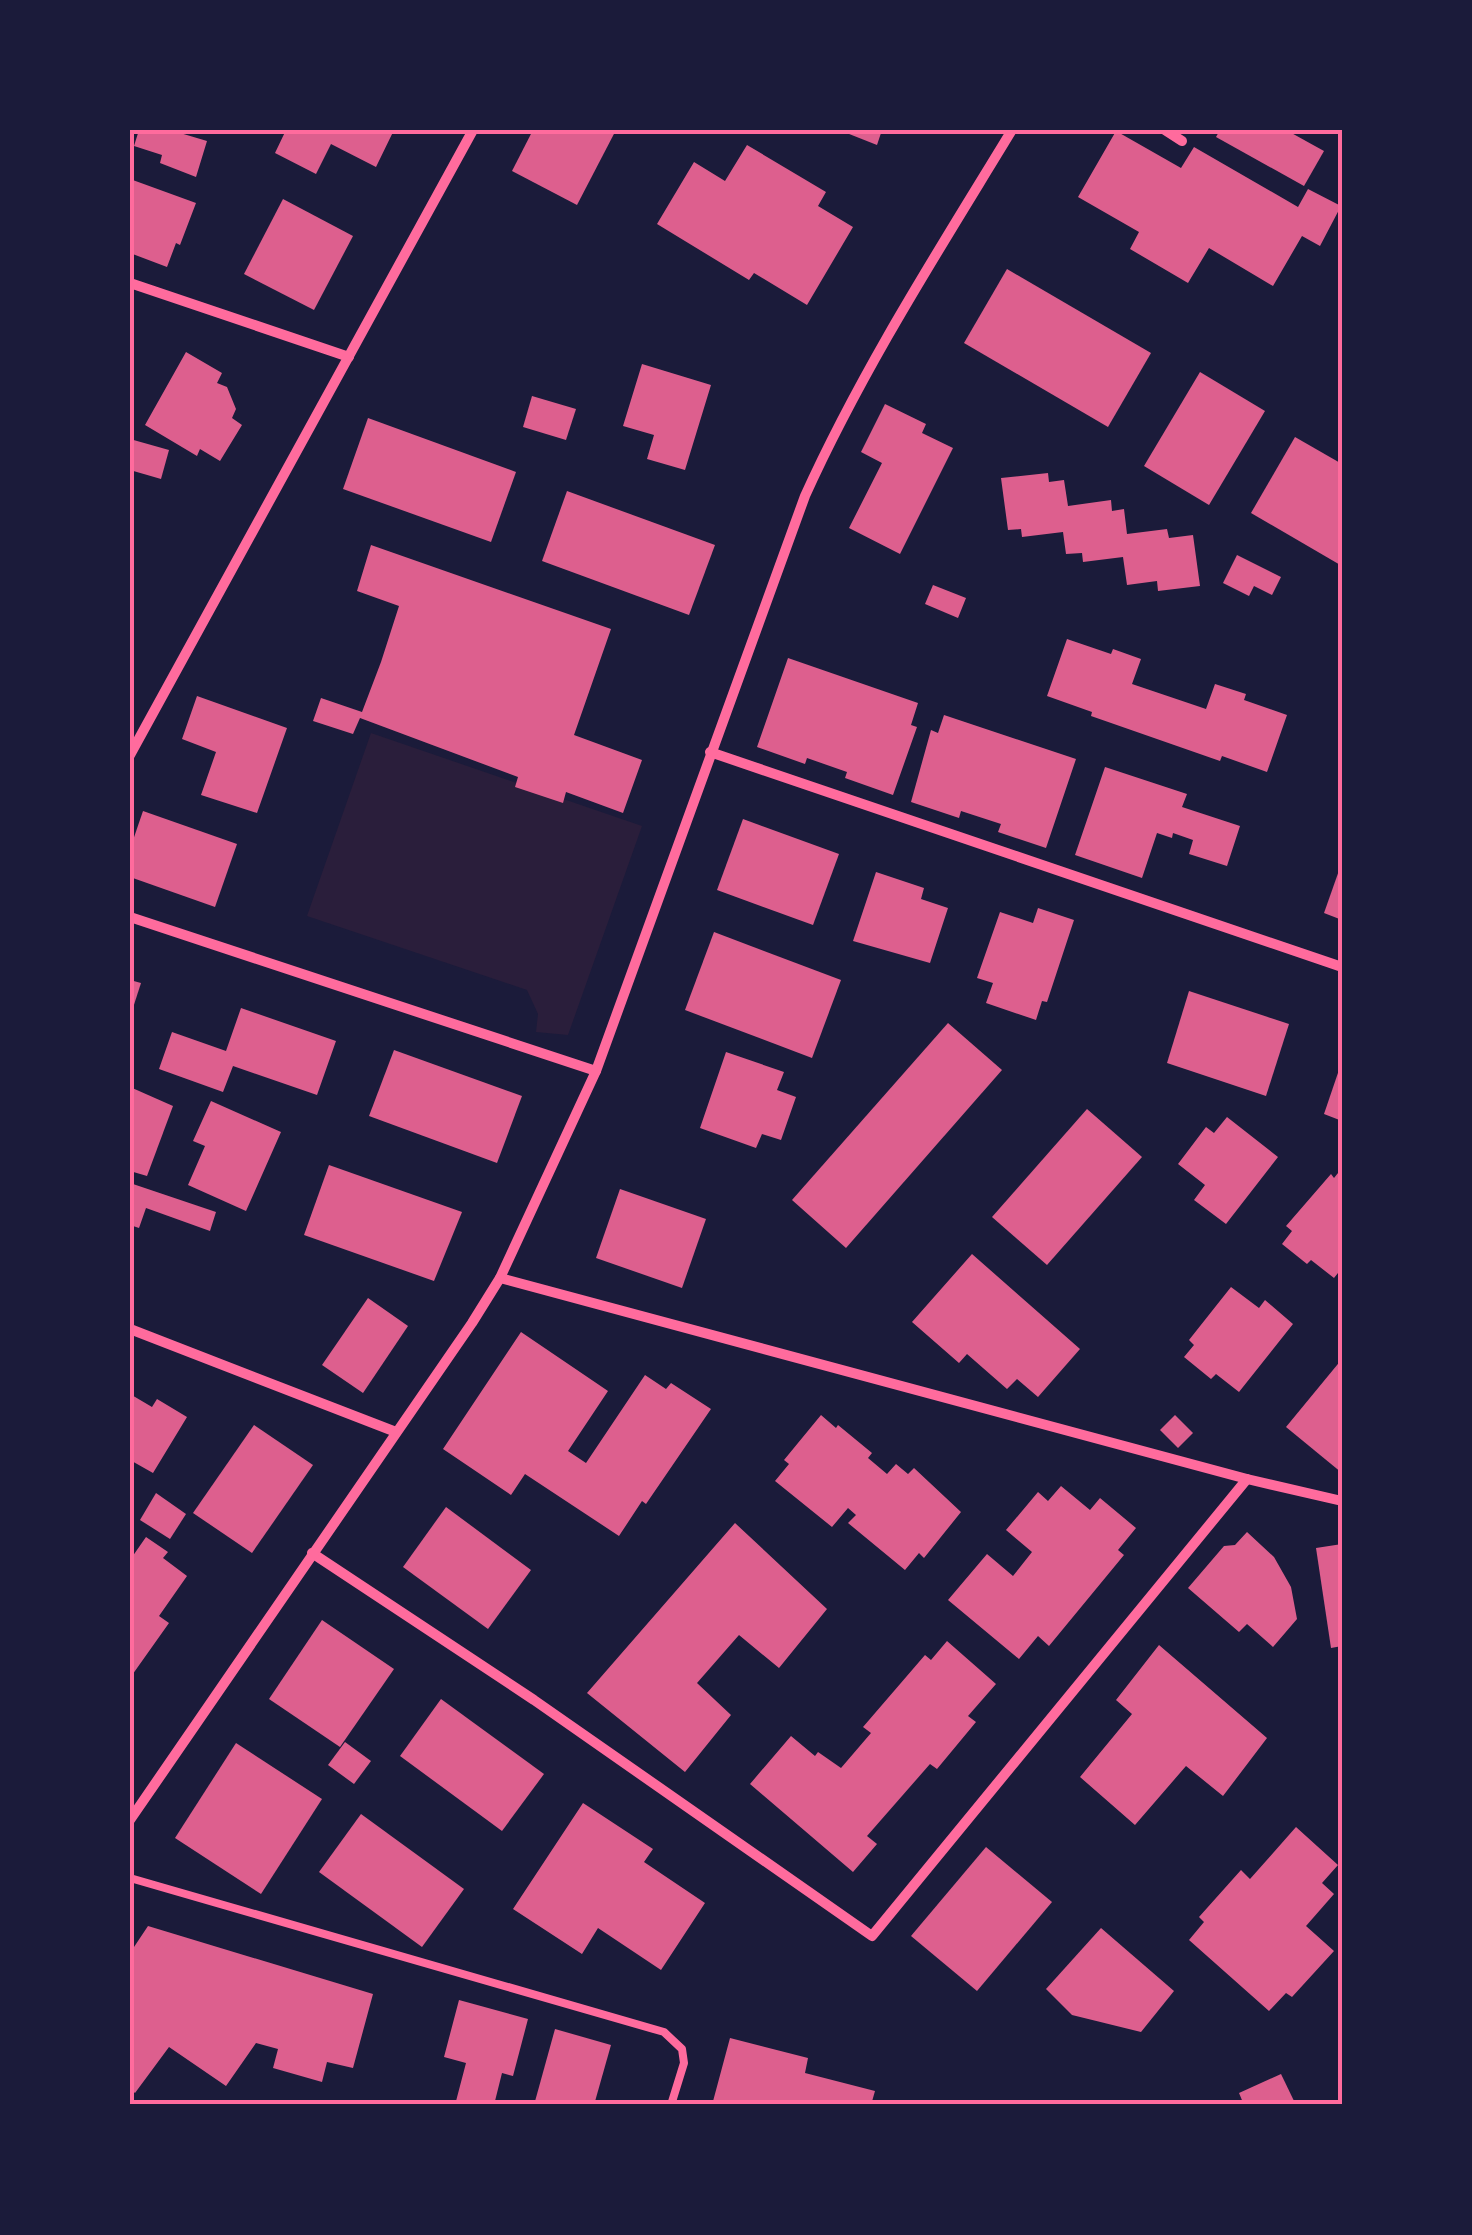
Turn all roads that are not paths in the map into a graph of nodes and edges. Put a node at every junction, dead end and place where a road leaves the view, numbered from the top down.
1 (473, 130) edge
2 (1012, 130) edge
3 (1164, 130) edge
4 (1182, 141) dead end
5 (130, 283) edge
6 (349, 356) junction
7 (710, 752) junction
8 (130, 755) edge
9 (130, 917) edge
10 (1342, 967) edge
11 (596, 1070) junction
12 (500, 1278) junction
13 (130, 1329) edge
14 (396, 1432) junction
15 (1247, 1479) junction
16 (1342, 1500) edge
17 (312, 1553) junction
18 (130, 1820) edge
19 (130, 1878) edge
20 (671, 2105) edge

1 - 6 street
2 - 7 street
3 - 4 street
5 - 6 street
6 - 8 street
7 - 10 street
7 - 11 street
9 - 11 street
11 - 12 street
12 - 14 street
12 - 15 street
13 - 14 street
14 - 17 street
15 - 16 street
15 - 17 street
17 - 18 street
19 - 20 lane

